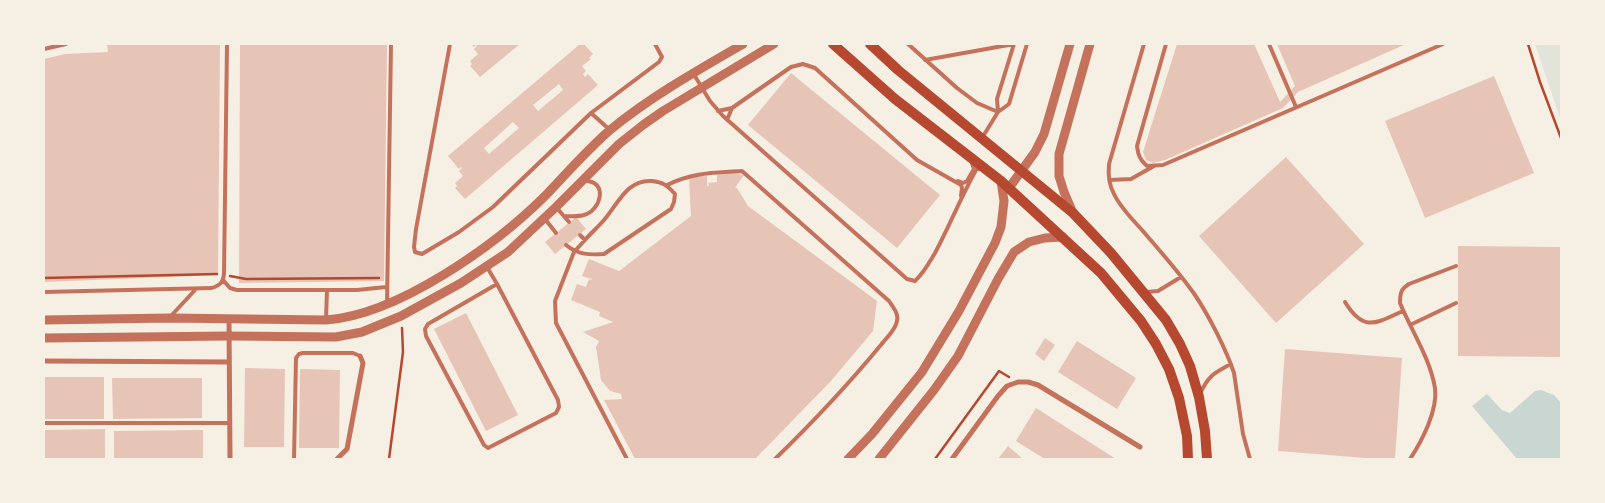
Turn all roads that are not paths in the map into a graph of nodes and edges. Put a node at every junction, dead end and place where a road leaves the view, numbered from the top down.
1 (66, 44) edge
2 (227, 44) edge
3 (391, 44) edge
4 (450, 44) edge
5 (656, 44) edge
6 (743, 44) edge
7 (774, 44) edge
8 (834, 44) edge
9 (870, 44) edge
10 (908, 44) edge
11 (1014, 44) edge
12 (1027, 44) edge
13 (1070, 44) edge
14 (1090, 44) edge
15 (1144, 44) edge
16 (1166, 44) edge
17 (1268, 44) edge
18 (1444, 44) edge
19 (44, 48) edge
20 (924, 60) junction
21 (693, 73) junction
22 (702, 87) junction
23 (1296, 107) junction
24 (732, 108) junction
25 (718, 111) junction
26 (998, 112) junction
27 (591, 113) junction
28 (727, 120) junction
29 (610, 130) junction
30 (982, 138) junction
31 (971, 157) junction
32 (1154, 166) junction
33 (984, 167) junction
34 (1022, 171) junction
35 (947, 176) junction
36 (1110, 180) junction
37 (1001, 181) junction
38 (581, 182) junction
39 (667, 185) junction
40 (1009, 188) junction
41 (545, 195) junction
42 (960, 200) junction
43 (556, 207) junction
44 (1073, 213) junction
45 (564, 216) junction
46 (544, 218) junction
47 (569, 222) dead end
48 (556, 233) dead end
49 (580, 235) dead end
50 (1062, 237) junction
51 (585, 240) junction
52 (566, 245) dead end
53 (574, 252) junction
54 (1456, 266) dead end
55 (487, 267) junction
56 (1181, 277) junction
57 (223, 280) junction
58 (497, 284) junction
59 (386, 288) junction
60 (196, 289) junction
61 (326, 290) junction
62 (44, 292) edge
63 (1144, 292) junction
64 (1345, 302) dead end
65 (1456, 303) dead end
66 (387, 304) junction
67 (1404, 311) junction
68 (169, 318) junction
69 (44, 320) edge
70 (229, 320) junction
71 (326, 320) junction
72 (1410, 325) junction
73 (229, 336) junction
74 (44, 338) edge
75 (360, 356) joint
76 (44, 361) edge
77 (229, 362) junction
78 (1231, 364) junction
79 (1199, 397) junction
80 (44, 423) edge
81 (230, 423) junction
82 (1140, 447) dead end
83 (230, 459) edge
84 (294, 459) edge
85 (337, 459) edge
86 (627, 459) edge
87 (775, 459) edge
88 (848, 459) edge
89 (879, 459) edge
90 (952, 459) edge
91 (1188, 459) edge
92 (1208, 459) edge
93 (1250, 459) edge
94 (1410, 459) edge

1 - 19 lane
2 - 57 lane
3 - 59 lane
4 - 27 lane
5 - 27 lane
6 - 21 street
7 - 22 street
8 - 31 main road
9 - 30 main road
10 - 20 lane
11 - 20 lane
11 - 26 lane
12 - 26 lane
13 - 34 street
14 - 44 street
15 - 36 lane
16 - 32 lane
17 - 23 lane
18 - 23 lane
20 - 26 lane
21 - 22 lane
21 - 29 street
22 - 25 lane
22 - 38 street
23 - 32 lane
24 - 25 lane
24 - 28 lane
24 - 35 lane
25 - 28 lane
26 - 30 lane
27 - 29 lane
28 - 42 lane
29 - 41 street
30 - 34 main road
31 - 33 main road
31 - 35 lane
32 - 36 lane
33 - 37 main road
33 - 42 lane
34 - 40 street
34 - 44 main road
35 - 42 lane
36 - 56 lane
37 - 40 main road
37 - 88 street
38 - 43 street
38 - 45 lane
39 - 51 lane
39 - 53 lane
39 - 87 lane
40 - 50 main road
41 - 43 street
41 - 66 street
43 - 45 lane
43 - 46 street
44 - 63 main road
45 - 47 lane
46 - 48 lane
46 - 55 street
49 - 51 lane
50 - 89 street
50 - 91 main road
51 - 53 lane
52 - 53 lane
53 - 86 lane
54 - 67 lane
55 - 58 lane
55 - 73 street
56 - 63 lane
56 - 78 lane
57 - 60 lane
57 - 61 lane
58 - 58 lane
59 - 61 lane
59 - 66 lane
60 - 62 lane
60 - 68 lane
61 - 71 lane
63 - 79 main road
64 - 67 lane
65 - 72 lane
66 - 71 street
67 - 72 lane
68 - 69 street
68 - 70 street
70 - 71 street
70 - 73 street
72 - 94 lane
73 - 74 street
73 - 77 street
75 - 84 lane
75 - 85 street
76 - 77 street
77 - 81 street
78 - 79 lane
78 - 93 lane
79 - 92 main road
80 - 81 lane
81 - 83 street
82 - 90 street

